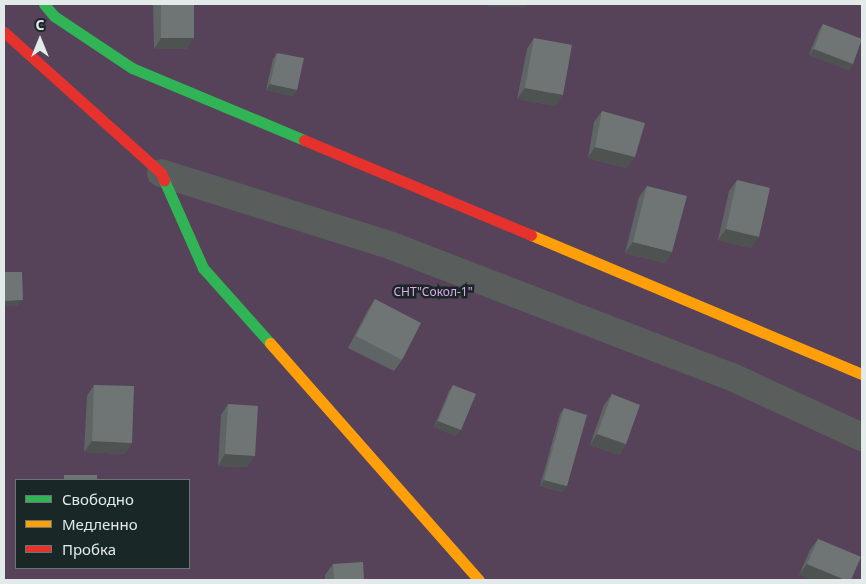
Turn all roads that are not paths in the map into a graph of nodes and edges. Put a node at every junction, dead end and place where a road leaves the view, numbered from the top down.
1 (44, 4) edge
2 (4, 32) edge
3 (161, 173) junction
4 (862, 374) edge
5 (862, 437) edge
6 (479, 580) edge

1 - 4 street
2 - 3 street
3 - 5 street
3 - 6 street

